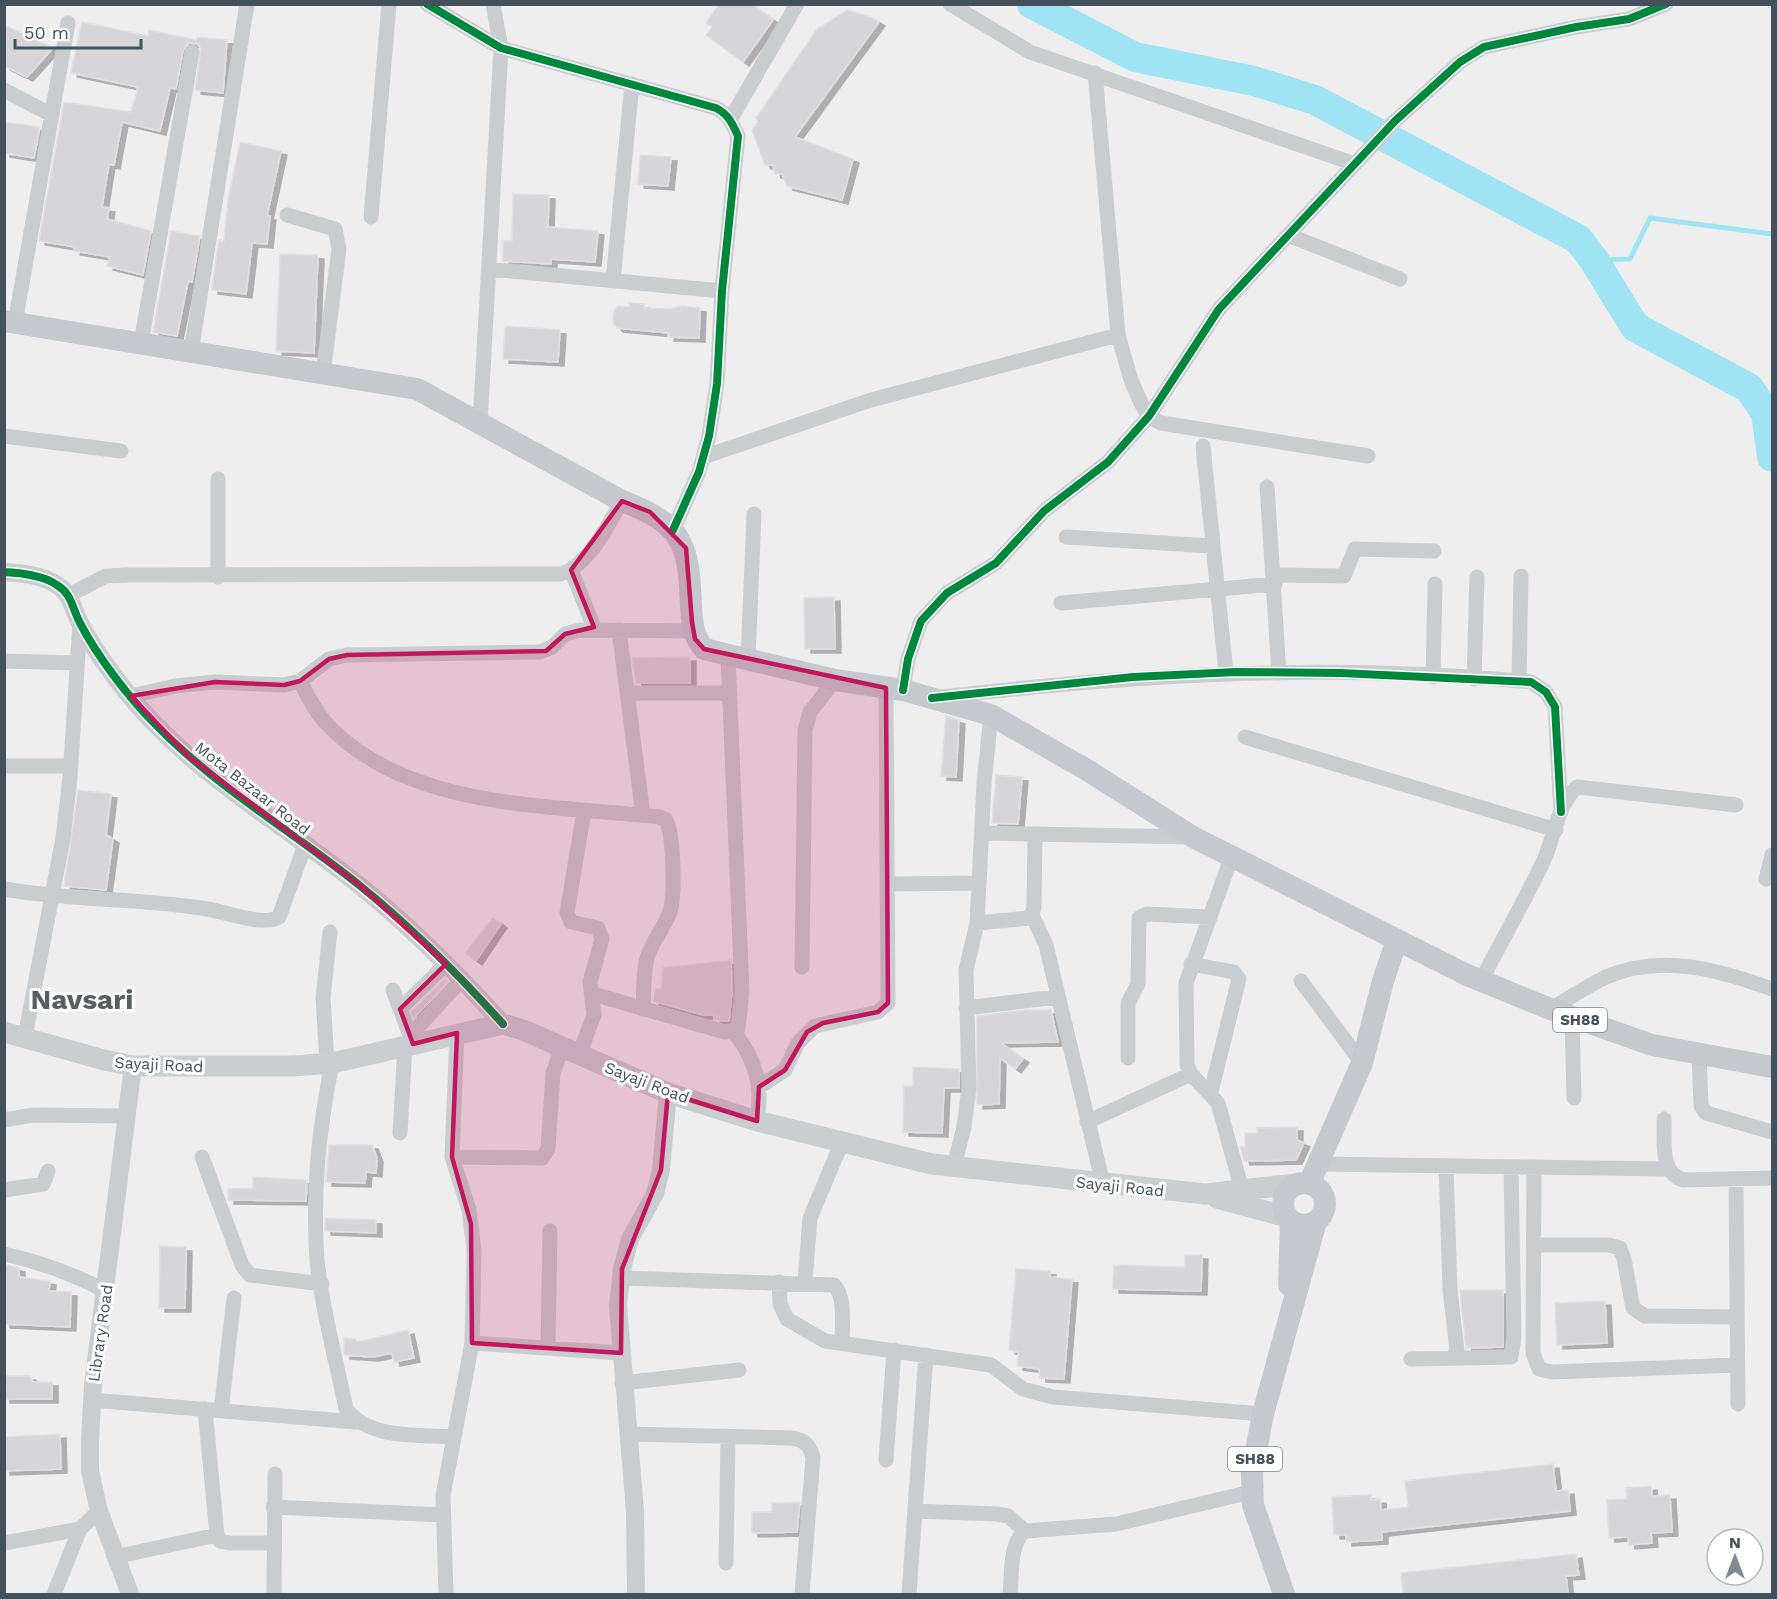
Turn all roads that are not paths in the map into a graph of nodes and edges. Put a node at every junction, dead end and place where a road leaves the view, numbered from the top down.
1 (247, 4) edge
2 (389, 4) edge
3 (427, 4) edge
4 (493, 4) edge
5 (797, 4) edge
6 (950, 4) edge
7 (1666, 4) edge
8 (68, 23) dead end
9 (501, 48) junction
10 (192, 52) dead end
11 (1095, 73) junction
12 (632, 84) junction
13 (4, 90) edge
14 (52, 115) junction
15 (730, 120) junction
16 (1355, 164) junction
17 (287, 215) dead end
18 (370, 217) dead end
19 (1288, 235) junction
20 (489, 269) junction
21 (1400, 279) dead end
22 (613, 281) junction
23 (722, 291) junction
24 (10, 322) edge
25 (1118, 335) junction
26 (141, 343) junction
27 (191, 352) junction
28 (323, 374) junction
29 (1149, 416) junction
30 (480, 424) junction
31 (4, 436) edge
32 (1203, 446) dead end
33 (121, 451) dead end
34 (1368, 456) dead end
35 (703, 457) junction
36 (218, 479) dead end
37 (1267, 487) dead end
38 (622, 501) junction
39 (754, 514) dead end
40 (673, 530) junction
41 (1066, 537) dead end
42 (1211, 546) junction
43 (1434, 551) dead end
44 (571, 570) junction
45 (4, 572) edge
46 (218, 576) junction
47 (1477, 576) dead end
48 (1521, 576) dead end
49 (1275, 579) junction
50 (1435, 584) dead end
51 (1217, 589) junction
52 (69, 596) junction
53 (1061, 603) dead end
54 (80, 623) junction
55 (595, 630) junction
56 (619, 630) junction
57 (694, 631) junction
58 (738, 658) junction
59 (4, 661) edge
60 (77, 663) junction
61 (1226, 673) junction
62 (1279, 673) junction
63 (1433, 677) junction
64 (1474, 679) junction
65 (835, 680) junction
66 (300, 681) junction
67 (1519, 681) junction
68 (895, 689) junction
69 (627, 693) junction
70 (729, 693) junction
71 (131, 696) junction
72 (932, 698) junction
73 (991, 715) junction
74 (1245, 737) dead end
75 (4, 766) edge
76 (71, 766) junction
77 (1736, 806) dead end
78 (584, 811) junction
79 (1561, 812) junction
80 (643, 816) junction
81 (1556, 830) junction
82 (982, 833) junction
83 (1035, 834) junction
84 (1193, 837) junction
85 (305, 845) junction
86 (1773, 855) edge
87 (1232, 856) junction
88 (1767, 879) dead end
89 (979, 883) junction
90 (888, 884) junction
91 (4, 889) edge
92 (52, 897) junction
93 (1032, 915) junction
94 (1209, 917) junction
95 (977, 923) junction
96 (330, 932) dead end
97 (1397, 940) junction
98 (446, 964) junction
99 (1191, 964) junction
100 (802, 967) dead end
101 (462, 979) junction
102 (1301, 981) dead end
103 (1481, 981) junction
104 (1773, 988) edge
105 (393, 990) dead end
106 (593, 994) junction
107 (1056, 997) junction
108 (966, 1008) junction
109 (400, 1009) junction
110 (643, 1009) junction
111 (1550, 1009) junction
112 (1572, 1017) junction
113 (503, 1024) junction
114 (4, 1032) edge
115 (734, 1032) junction
116 (457, 1033) junction
117 (25, 1037) junction
118 (409, 1042) junction
119 (570, 1051) junction
120 (1699, 1054) junction
121 (1128, 1058) dead end
122 (330, 1063) junction
123 (1362, 1063) junction
124 (133, 1066) junction
125 (1773, 1066) edge
126 (1191, 1074) junction
127 (759, 1087) junction
128 (1211, 1092) junction
129 (668, 1093) junction
130 (1574, 1098) dead end
131 (128, 1116) junction
132 (1664, 1119) dead end
133 (4, 1120) edge
134 (757, 1121) junction
135 (1087, 1122) junction
136 (1773, 1132) edge
137 (400, 1133) dead end
138 (843, 1142) junction
139 (202, 1157) dead end
140 (452, 1157) junction
141 (954, 1166) junction
142 (1446, 1166) junction
143 (1511, 1167) junction
144 (1534, 1167) junction
145 (1667, 1169) junction
146 (48, 1171) dead end
147 (1308, 1177) junction
148 (1773, 1178) edge
149 (1736, 1179) junction
150 (1103, 1184) junction
151 (4, 1190) edge
152 (1242, 1190) junction
153 (1205, 1194) junction
154 (1289, 1219) junction
155 (1316, 1221) junction
156 (550, 1231) dead end
157 (1534, 1245) junction
158 (4, 1254) edge
159 (621, 1278) junction
160 (779, 1282) junction
161 (805, 1282) junction
162 (322, 1284) junction
163 (106, 1291) junction
164 (234, 1298) dead end
165 (1737, 1317) junction
166 (1288, 1322) junction
167 (472, 1343) junction
168 (843, 1343) junction
169 (548, 1348) junction
170 (894, 1350) junction
171 (621, 1353) junction
172 (926, 1355) junction
173 (1411, 1359) dead end
174 (1452, 1359) junction
175 (1737, 1365) junction
176 (739, 1370) dead end
177 (622, 1383) junction
178 (92, 1400) junction
179 (1738, 1404) dead end
180 (205, 1409) junction
181 (221, 1410) junction
182 (1263, 1414) junction
183 (356, 1422) junction
184 (629, 1434) junction
185 (453, 1437) junction
186 (728, 1437) junction
187 (886, 1460) dead end
188 (275, 1474) dead end
189 (1251, 1492) junction
190 (273, 1507) junction
191 (99, 1511) junction
192 (915, 1511) junction
193 (442, 1515) junction
194 (80, 1529) junction
195 (1025, 1531) junction
196 (217, 1535) junction
197 (4, 1543) edge
198 (273, 1543) junction
199 (114, 1557) junction
200 (726, 1563) dead end
201 (54, 1594) edge
202 (130, 1594) edge
203 (274, 1594) edge
204 (446, 1594) edge
205 (453, 1594) edge
206 (636, 1594) edge
207 (802, 1594) edge
208 (909, 1594) edge
209 (1011, 1594) edge
210 (1284, 1594) edge

1 - 27 street
2 - 18 street
3 - 9 street
4 - 9 street
5 - 15 street
6 - 11 street
7 - 16 street
8 - 14 street
9 - 12 street
9 - 20 street
10 - 26 street
11 - 16 street
11 - 25 street
12 - 15 street
12 - 22 street
13 - 14 street
14 - 24 street
15 - 23 street
16 - 19 street
17 - 28 street
19 - 21 street
19 - 29 street
20 - 22 street
20 - 30 street
22 - 23 street
23 - 35 street
24 - 26 main road
25 - 29 street
25 - 35 street
26 - 27 main road
27 - 28 main road
28 - 30 main road
29 - 34 street
29 - 68 street
30 - 38 main road
31 - 33 street
32 - 42 street
35 - 40 street
36 - 46 street
37 - 49 street
38 - 40 main road
38 - 44 street
39 - 58 street
40 - 57 main road
41 - 42 street
42 - 51 street
43 - 49 street
44 - 46 street
44 - 55 street
45 - 52 street
46 - 52 street
47 - 64 street
48 - 67 street
49 - 51 street
49 - 62 street
50 - 63 street
51 - 53 street
51 - 61 street
52 - 54 street, Mota Bazaar Road
54 - 60 street
54 - 71 street, Mota Bazaar Road
55 - 56 street
55 - 66 street
56 - 57 street
56 - 69 street
57 - 58 main road
58 - 65 main road
58 - 70 street
59 - 60 street
60 - 76 street
61 - 62 street
61 - 72 street
62 - 63 street
63 - 64 street
64 - 67 street
65 - 68 main road
65 - 100 street
66 - 71 street
66 - 78 street
67 - 79 street
68 - 72 main road
68 - 90 street
69 - 70 street
69 - 80 street
70 - 115 street
71 - 85 street, Mota Bazaar Road
72 - 73 main road
73 - 82 street
73 - 84 main road
74 - 81 street
75 - 76 street
76 - 92 street
77 - 79 street
78 - 80 street
78 - 106 street
79 - 81 street
80 - 110 street
81 - 103 street
82 - 83 street
82 - 89 street
83 - 84 street
83 - 93 street
84 - 87 main road
85 - 92 street
85 - 98 street, Mota Bazaar Road
86 - 88 street
87 - 94 street
87 - 97 main road
89 - 90 street
89 - 95 street
90 - 127 street
91 - 92 street
92 - 117 street
93 - 95 street
93 - 107 street
94 - 99 street
94 - 121 street
95 - 108 street
96 - 122 street
97 - 103 main road, SH88
97 - 123 main road
98 - 101 street, Mota Bazaar Road
98 - 109 street
99 - 126 street
99 - 128 street
101 - 113 street, Mota Bazaar Road
101 - 118 street
102 - 123 street
103 - 111 main road, SH88
104 - 111 street
105 - 109 street
106 - 110 street
106 - 119 street
107 - 108 street
107 - 135 street
108 - 141 street
109 - 118 street
110 - 115 street
111 - 112 main road, SH88
112 - 120 main road, SH88
112 - 130 street
113 - 116 main road, Sayaji Road
113 - 119 main road, Sayaji Road
114 - 117 main road, Sayaji Road
115 - 127 street
116 - 118 main road, Sayaji Road
116 - 140 street
117 - 124 main road, Sayaji Road
118 - 122 main road, Sayaji Road
118 - 137 street
119 - 129 main road, Sayaji Road
119 - 140 street
120 - 125 main road, SH88
120 - 136 street
122 - 124 main road, Sayaji Road
122 - 162 street
123 - 147 main road
124 - 131 street, Library Road
126 - 128 street
126 - 135 street
127 - 134 street
128 - 152 street
129 - 134 main road, Sayaji Road
129 - 159 street
131 - 133 street
131 - 163 street, Library Road
132 - 145 street
134 - 138 main road, Sayaji Road
135 - 150 street
138 - 141 main road, Sayaji Road
138 - 161 street
139 - 162 street
140 - 167 street
141 - 150 main road, Sayaji Road
142 - 143 street
142 - 147 street
142 - 174 street
143 - 144 street
143 - 174 street
144 - 145 street
144 - 157 street
145 - 149 street
146 - 151 street
147 - 152 main road, Sayaji Road
147 - 154 main road
147 - 155 main road
148 - 149 street
149 - 165 street
150 - 153 main road, Sayaji Road
152 - 153 main road, Sayaji Road
153 - 154 main road
154 - 155 main road
154 - 166 main road, SH88
155 - 166 main road, SH88
156 - 169 street
157 - 165 street
157 - 175 street
158 - 163 street
159 - 160 street
159 - 171 street
160 - 161 street
160 - 168 street
161 - 168 street
162 - 183 street
163 - 178 street, Library Road
164 - 181 street
165 - 175 street
166 - 182 main road, SH88
167 - 169 street
167 - 185 street
168 - 170 street
169 - 171 street
170 - 172 street
170 - 187 street
171 - 177 street
172 - 182 street
172 - 192 street
173 - 174 street
175 - 179 street
176 - 177 street
177 - 184 street
178 - 180 street
178 - 191 street, Library Road
180 - 181 street
180 - 196 street
181 - 183 street
182 - 189 main road, SH88
183 - 185 street
184 - 186 street
184 - 206 street
185 - 193 street
186 - 200 street
186 - 207 street
188 - 190 street
189 - 195 street
189 - 210 main road, SH88
190 - 193 street
190 - 198 street
191 - 194 street
191 - 199 street, Library Road
192 - 195 street
192 - 208 street
193 - 204 street
194 - 197 street
194 - 201 street
195 - 209 street
196 - 198 street
196 - 199 street
198 - 203 street
199 - 202 street, Library Road
204 - 205 street

